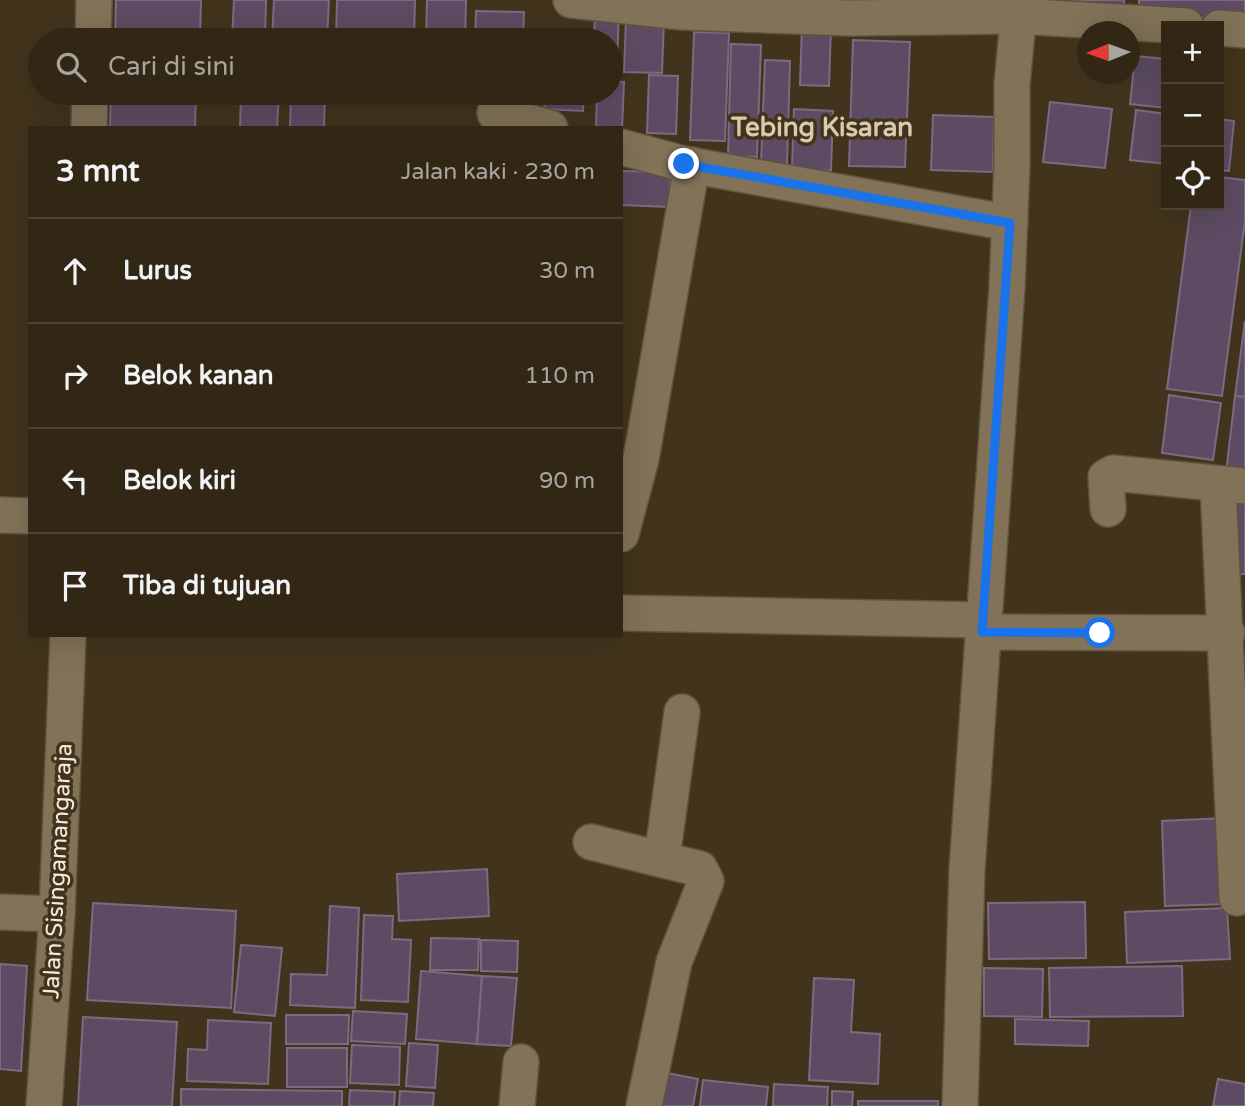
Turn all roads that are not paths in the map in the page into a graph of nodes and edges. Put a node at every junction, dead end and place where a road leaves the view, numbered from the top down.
1 (94, 0) edge
2 (571, 0) edge
3 (682, 6) edge
4 (1018, 8) edge
5 (1161, 23) edge
6 (93, 28) edge
7 (1224, 28) edge
8 (1245, 30) edge
9 (90, 105) edge
10 (495, 113) dead end
11 (89, 126) edge
12 (543, 126) edge
13 (623, 148) edge
14 (692, 165) junction
15 (1010, 223) junction
16 (1232, 485) edge
17 (1108, 509) dead end
18 (0, 515) edge
19 (28, 516) edge
20 (623, 526) edge
21 (623, 613) edge
22 (983, 626) junction
23 (1227, 633) junction
24 (68, 637) edge
25 (682, 712) dead end
26 (591, 842) dead end
27 (662, 858) junction
28 (1237, 898) dead end
29 (0, 912) edge
30 (57, 914) junction
31 (521, 1062) dead end
32 (44, 1106) edge
33 (517, 1106) edge
34 (644, 1106) edge
35 (960, 1106) edge

1 - 6 street
2 - 3 street
3 - 4 street
4 - 5 street
4 - 15 street
7 - 8 street
9 - 11 street
10 - 12 street
13 - 14 street
14 - 15 street
14 - 20 street
15 - 22 street
16 - 17 street
16 - 23 street
18 - 19 street
21 - 22 street
22 - 23 street
22 - 35 street
23 - 28 street
24 - 30 street, Jalan Sisingamangaraja
25 - 27 street
26 - 27 street
27 - 34 street
29 - 30 street
30 - 32 street, Jalan Sisingamangaraja
31 - 33 street

